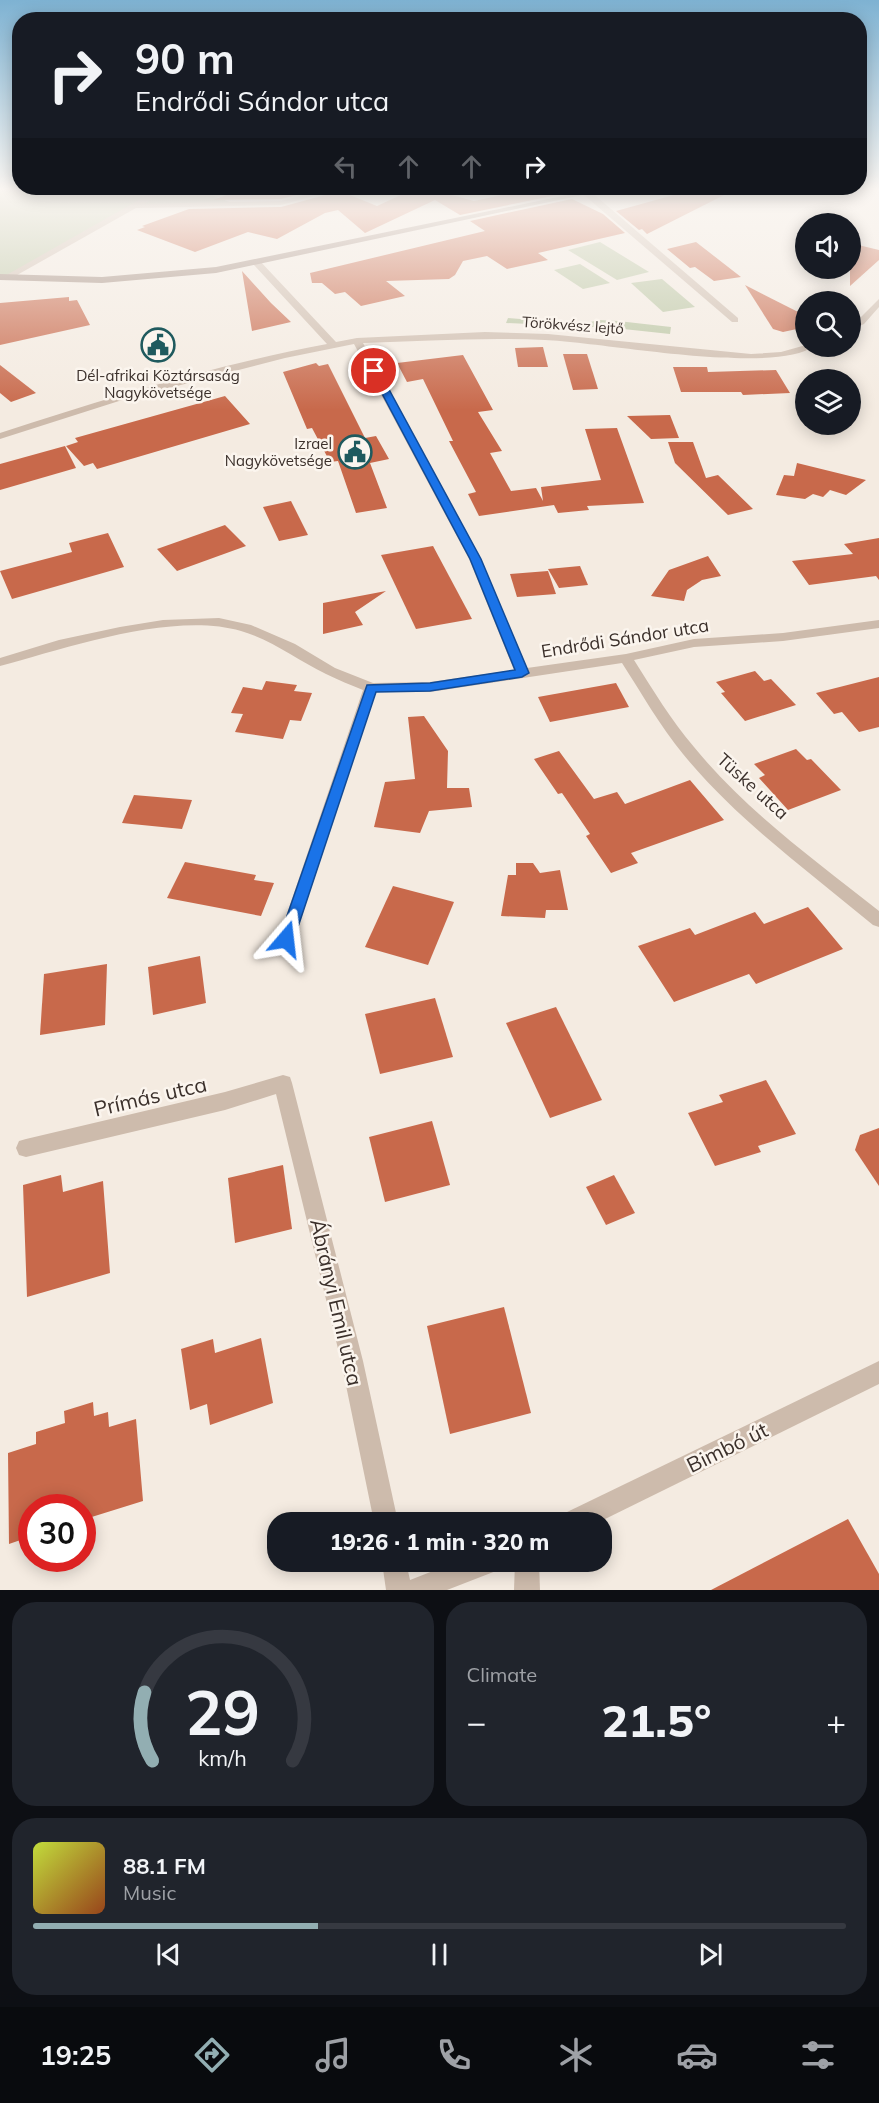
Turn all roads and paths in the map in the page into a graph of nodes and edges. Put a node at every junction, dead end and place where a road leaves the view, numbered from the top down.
1 (31, 262) edge
2 (255, 262) edge
3 (256, 262) edge
4 (667, 262) edge
5 (4, 277) edge
6 (879, 302) edge
7 (735, 320) dead end
8 (861, 322) edge
9 (357, 341) junction
10 (333, 345) junction
11 (795, 351) edge
12 (0, 436) edge
13 (879, 624) edge
14 (626, 658) junction
15 (0, 662) edge
16 (522, 673) junction
17 (371, 688) junction
18 (879, 920) edge
19 (286, 939) dead end
20 (283, 1083) joint
21 (26, 1148) dead end
22 (879, 1372) edge
23 (384, 1512) edge
24 (594, 1512) edge
25 (395, 1572) edge
26 (462, 1572) edge
27 (526, 1572) edge
28 (399, 1590) edge
29 (415, 1590) edge
30 (526, 1590) edge

1 - 5 street
2 - 5 street
3 - 10 street
4 - 7 street
6 - 8 street
9 - 10 street, Törökvész lejtő
9 - 11 street, Törökvész lejtő
9 - 16 street
10 - 12 street, Törökvész lejtő
13 - 14 street, Endrődi Sándor utca
14 - 16 street, Endrődi Sándor utca
14 - 18 street, Tüske utca
15 - 17 street, Endrődi Sándor utca
16 - 17 street, Endrődi Sándor utca
17 - 19 street
20 - 21 street, Prímás utca
20 - 23 street, Ábrányi Emil utca
22 - 24 street, Bimbó út
25 - 28 street
26 - 29 street
27 - 30 street

